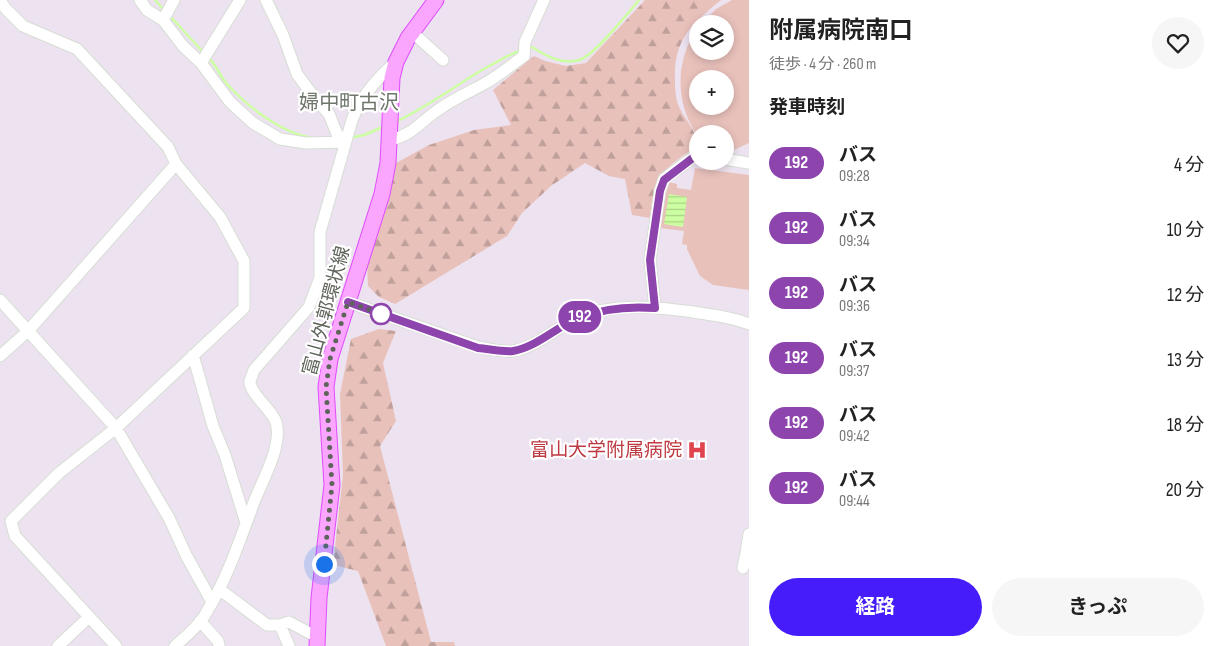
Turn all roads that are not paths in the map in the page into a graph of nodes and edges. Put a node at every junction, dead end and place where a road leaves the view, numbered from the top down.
1 (140, 0) edge
2 (174, 0) edge
3 (240, 0) edge
4 (266, 0) edge
5 (436, 0) edge
6 (544, 0) edge
7 (2, 8) edge
8 (163, 20) junction
9 (412, 32) junction
10 (443, 60) dead end
11 (396, 62) junction
12 (200, 63) junction
13 (390, 140) junction
14 (345, 142) junction
15 (689, 160) edge
16 (734, 161) edge
17 (748, 163) dead end
18 (176, 164) junction
19 (0, 300) edge
20 (348, 302) junction
21 (655, 308) junction
22 (749, 324) edge
23 (28, 331) junction
24 (193, 355) junction
25 (0, 356) edge
26 (116, 428) junction
27 (246, 523) junction
28 (749, 534) edge
29 (748, 552) edge
30 (743, 568) dead end
31 (219, 589) junction
32 (212, 602) junction
33 (88, 618) junction
34 (200, 621) junction
35 (280, 625) junction
36 (317, 641) edge
37 (58, 646) edge
38 (116, 646) edge
39 (174, 646) edge
40 (219, 646) edge
41 (289, 646) edge

1 - 8 street
2 - 8 street
3 - 12 street
4 - 14 street
5 - 9 main road, 富山外郭環状線
6 - 13 street
7 - 18 street
8 - 12 street
9 - 10 street
9 - 11 main road, 富山外郭環状線
11 - 13 main road, 富山外郭環状線
11 - 14 street
12 - 14 street
13 - 20 main road, 富山外郭環状線
14 - 27 street
15 - 21 street
16 - 17 street
18 - 23 street
18 - 24 street
19 - 23 street
20 - 21 street
20 - 36 main road, 富山外郭環状線
21 - 22 street
23 - 25 street
23 - 26 street
24 - 26 street
24 - 27 street
26 - 32 street
26 - 33 street
27 - 31 street
28 - 29 street
29 - 30 street
31 - 32 street
31 - 35 street
32 - 34 street
33 - 37 street
33 - 38 street
34 - 39 street
34 - 40 street
35 - 36 street
35 - 41 street

